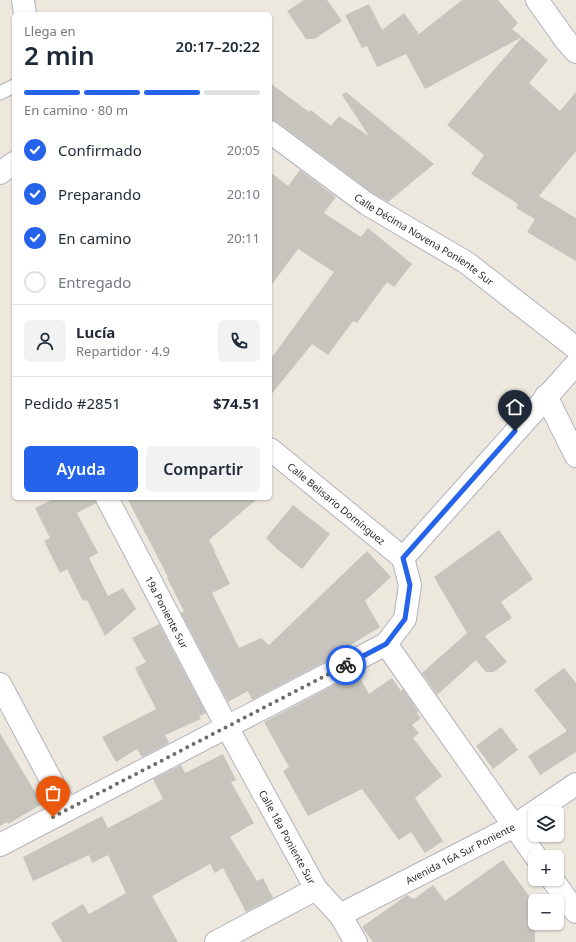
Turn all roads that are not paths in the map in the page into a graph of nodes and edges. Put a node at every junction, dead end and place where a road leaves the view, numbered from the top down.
1 (23, 0) edge
2 (537, 0) edge
3 (25, 12) edge
4 (576, 52) edge
5 (12, 87) edge
6 (0, 94) edge
7 (272, 133) edge
8 (12, 164) edge
9 (0, 173) edge
10 (576, 348) edge
11 (576, 364) edge
12 (546, 396) junction
13 (272, 451) edge
14 (576, 456) edge
15 (108, 500) edge
16 (403, 558) junction
17 (386, 644) junction
18 (0, 684) edge
19 (227, 727) junction
20 (576, 784) edge
21 (66, 810) junction
22 (514, 826) junction
23 (0, 844) edge
24 (531, 850) edge
25 (557, 886) edge
26 (316, 889) junction
27 (576, 912) edge
28 (340, 915) junction
29 (216, 942) edge
30 (356, 942) edge

1 - 3 street
2 - 4 street
5 - 6 lane
7 - 10 street, Calle Décima Novena Poniente Sur
8 - 9 street
11 - 12 street
12 - 14 street
12 - 16 street
13 - 16 street, Calle Belisario Domínguez
15 - 19 street, 19a Poniente Sur
16 - 17 street
17 - 19 street
17 - 22 street
18 - 21 street
19 - 21 street
19 - 26 street, Calle 18a Poniente Sur
20 - 22 street, Avenida 16A Sur Poniente
21 - 23 street
22 - 24 street
22 - 28 street, Avenida 16A Sur Poniente
25 - 27 street
26 - 28 street, Calle 18a Poniente Sur
26 - 29 street
28 - 30 street, Calle 18a Poniente Sur

